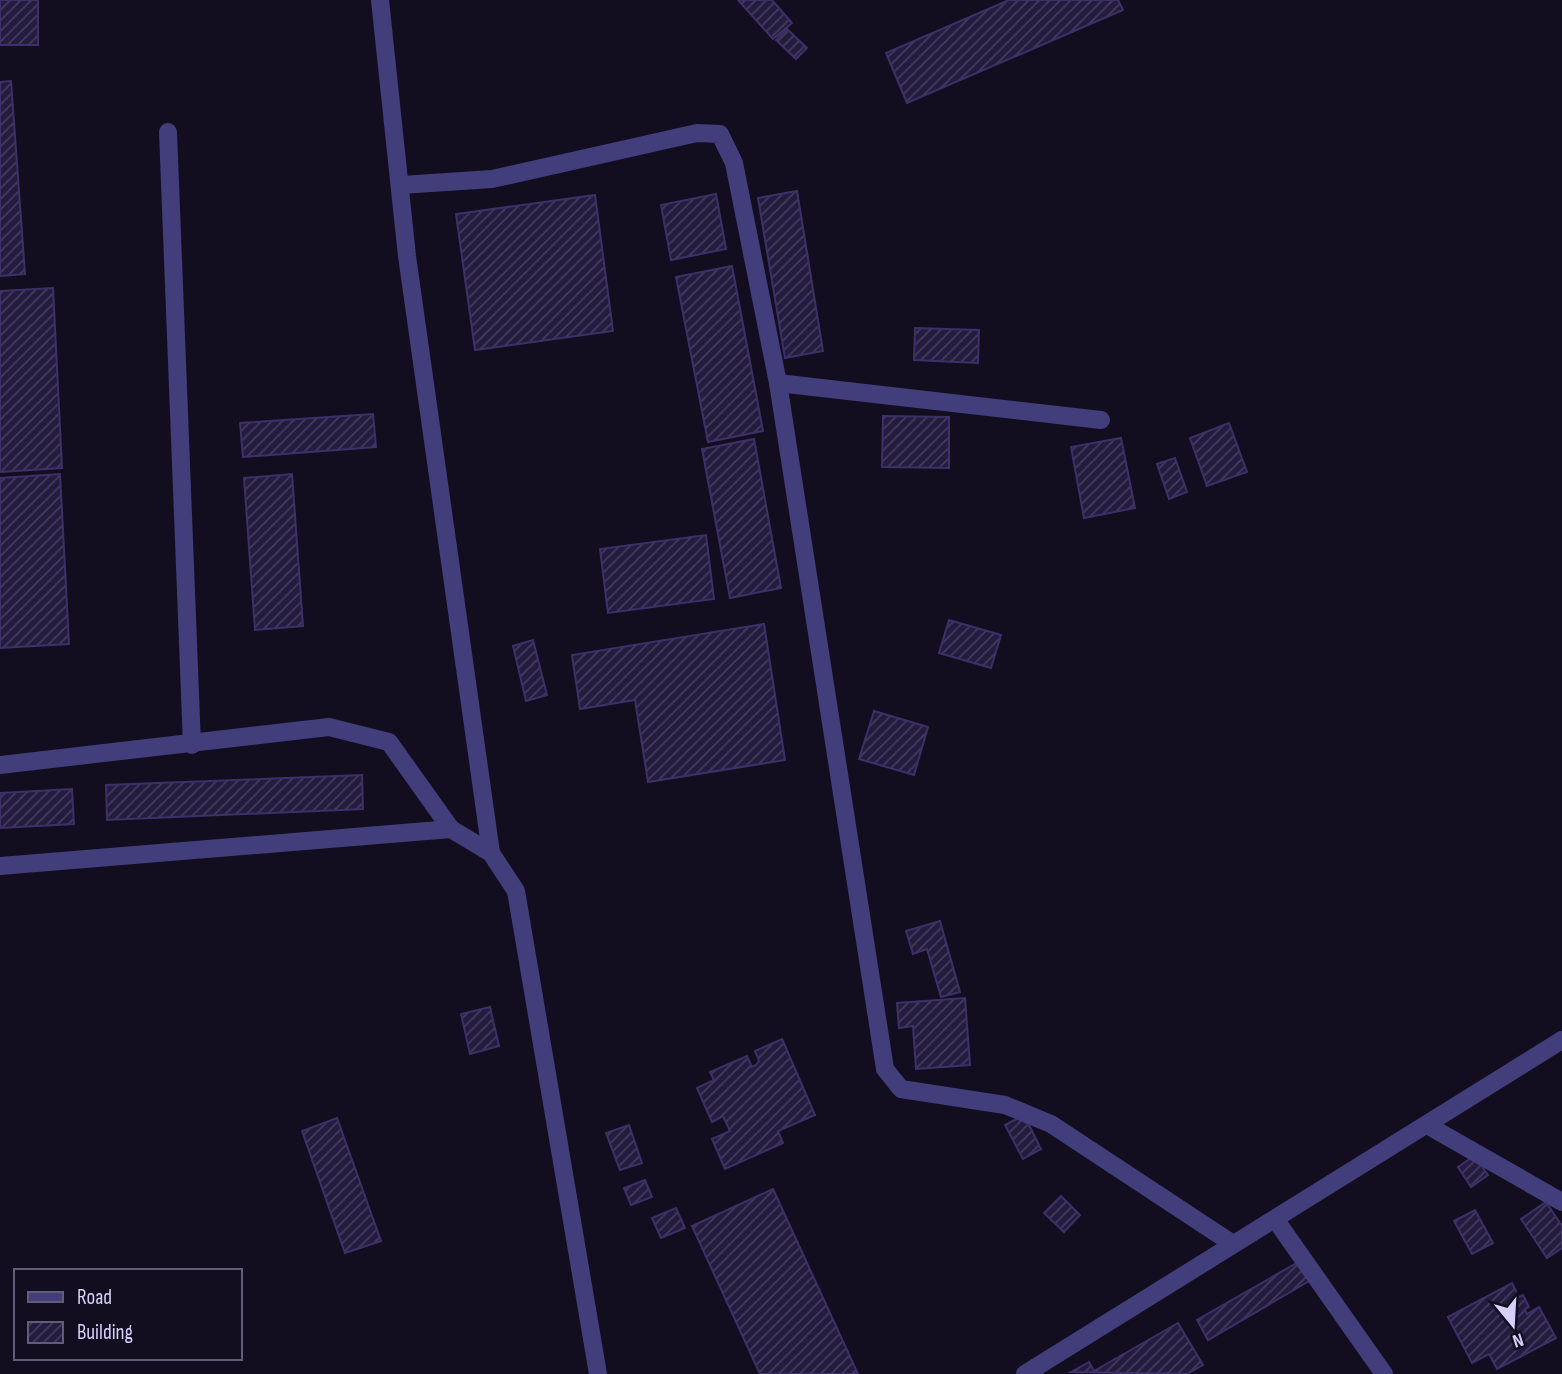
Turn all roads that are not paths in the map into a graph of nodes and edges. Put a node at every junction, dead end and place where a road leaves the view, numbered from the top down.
1 (380, 0) edge
2 (167, 132) dead end
3 (401, 186) junction
4 (778, 383) junction
5 (1101, 420) dead end
6 (192, 745) junction
7 (0, 765) edge
8 (451, 829) junction
9 (491, 853) junction
10 (0, 866) edge
11 (1562, 1040) edge
12 (1427, 1125) junction
13 (1562, 1202) edge
14 (1275, 1219) junction
15 (1233, 1244) junction
16 (598, 1374) edge
17 (1025, 1374) edge
18 (1384, 1374) edge

1 - 3 street
2 - 6 street
3 - 4 street
3 - 9 street
4 - 5 street
4 - 15 street
6 - 7 street
6 - 8 street
8 - 9 street
8 - 10 street
9 - 16 street
11 - 12 street
12 - 13 street
12 - 14 street
14 - 15 street
14 - 18 street
15 - 17 street

